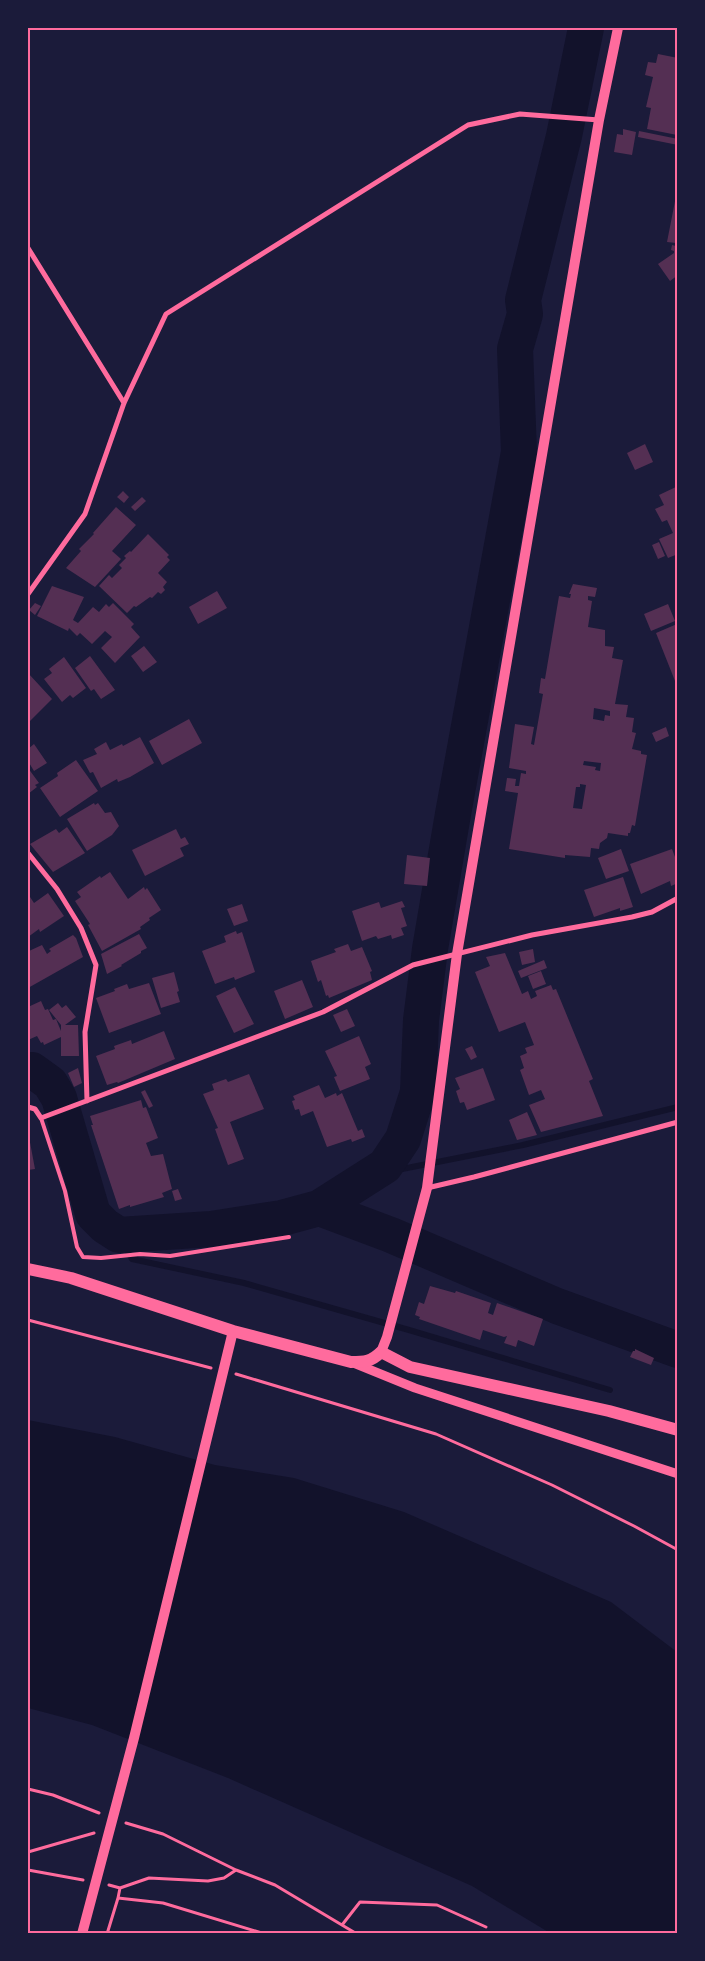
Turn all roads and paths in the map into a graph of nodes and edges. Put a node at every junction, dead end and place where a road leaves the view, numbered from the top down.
1 (618, 28) edge
2 (599, 120) junction
3 (28, 248) edge
4 (124, 403) junction
5 (28, 594) edge
6 (28, 853) edge
7 (678, 898) edge
8 (457, 954) junction
9 (84, 1102) junction
10 (28, 1107) edge
11 (41, 1118) junction
12 (678, 1122) edge
13 (427, 1188) junction
14 (290, 1237) dead end
15 (28, 1269) edge
16 (28, 1320) edge
17 (233, 1331) junction
18 (380, 1352) junction
19 (351, 1362) junction
20 (218, 1370) dead end
21 (227, 1372) dead end
22 (678, 1430) edge
23 (678, 1474) edge
24 (678, 1550) edge
25 (28, 1789) edge
26 (103, 1814) dead end
27 (120, 1821) dead end
28 (129, 1824) junction
29 (120, 1826) dead end
30 (103, 1831) dead end
31 (28, 1852) edge
32 (28, 1870) edge
33 (236, 1870) junction
34 (92, 1882) dead end
35 (101, 1884) dead end
36 (120, 1888) junction
37 (118, 1898) junction
38 (342, 1926) junction
39 (486, 1926) dead end
40 (82, 1934) edge
41 (106, 1934) edge
42 (265, 1934) edge
43 (357, 1934) edge

1 - 2 main road
2 - 4 street
2 - 8 main road
3 - 4 street
4 - 5 street
6 - 9 street
7 - 8 street
8 - 9 street
8 - 13 main road
9 - 11 street
10 - 11 street
11 - 14 lane
12 - 13 street
13 - 18 main road
15 - 17 main road
16 - 20 path
17 - 19 main road
17 - 40 main road
18 - 19 main road
18 - 22 main road
19 - 23 street
21 - 24 path
25 - 26 path
27 - 28 path
28 - 29 path
28 - 33 path
30 - 31 path
32 - 34 path
33 - 36 path
33 - 38 path
35 - 36 path
36 - 37 path
37 - 41 path
37 - 42 path
38 - 39 path
38 - 43 path

